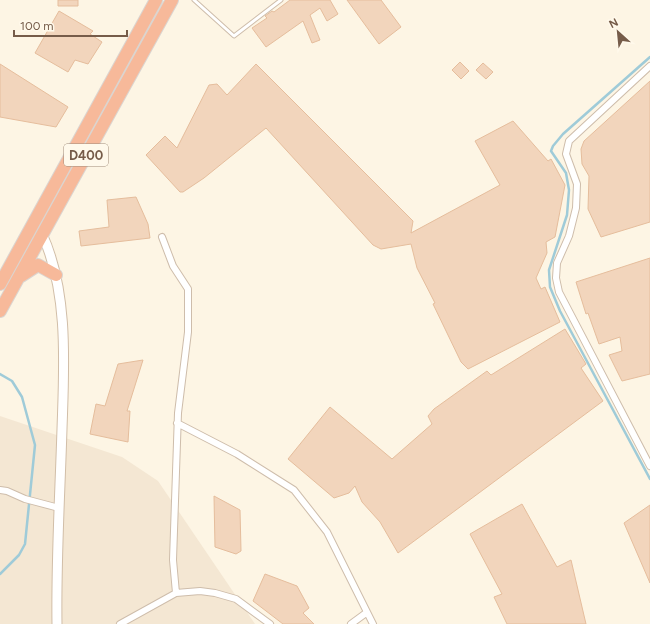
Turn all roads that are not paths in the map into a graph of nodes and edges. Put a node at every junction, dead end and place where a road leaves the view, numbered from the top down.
1 (156, 0) edge
2 (172, 0) edge
3 (194, 0) edge
4 (281, 0) edge
5 (650, 66) edge
6 (31, 227) junction
7 (42, 234) junction
8 (162, 237) dead end
9 (56, 275) junction
10 (17, 279) junction
11 (0, 284) edge
12 (0, 311) edge
13 (177, 422) junction
14 (650, 466) edge
15 (0, 490) edge
16 (59, 508) junction
17 (176, 593) junction
18 (366, 613) junction
19 (57, 624) edge
20 (120, 624) edge
21 (270, 624) edge
22 (351, 624) edge
23 (373, 624) edge

1 - 6 highway, D400
2 - 7 highway, D400
3 - 4 lane
5 - 14 street
6 - 7 highway
6 - 11 highway, D400
7 - 9 street
7 - 10 highway, D400
8 - 13 street
9 - 10 highway
9 - 16 street
10 - 12 highway, D400
13 - 17 street
13 - 18 street
15 - 16 street
16 - 19 street
17 - 20 street
17 - 21 street
18 - 22 street
18 - 23 street

